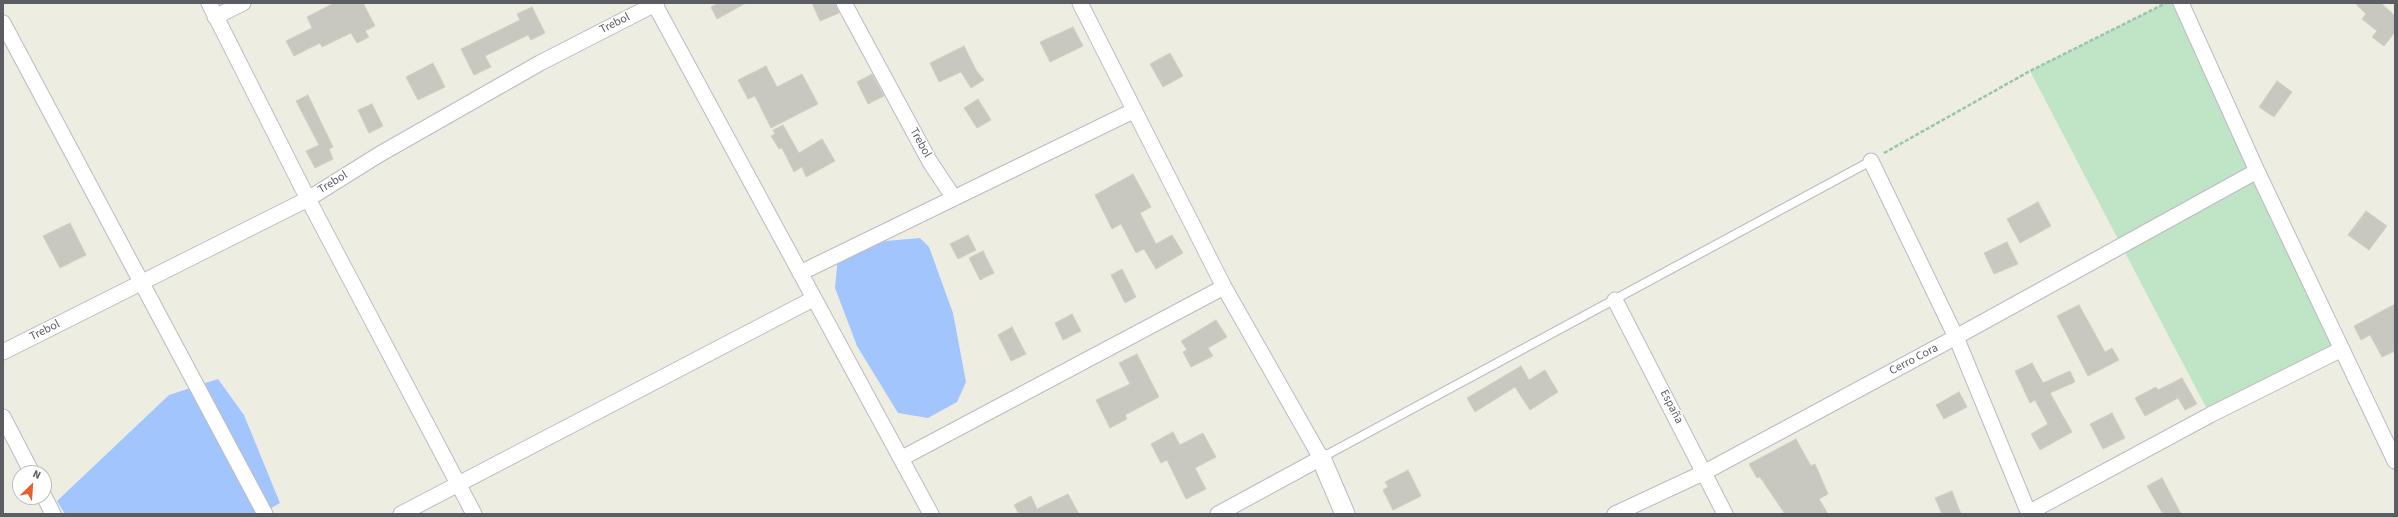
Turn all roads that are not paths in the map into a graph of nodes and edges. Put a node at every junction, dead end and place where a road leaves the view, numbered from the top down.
1 (209, 3) edge
2 (243, 3) edge
3 (655, 3) edge
4 (844, 3) edge
5 (1080, 3) edge
6 (2181, 3) edge
7 (215, 17) junction
8 (3, 23) edge
9 (1133, 111) junction
10 (1871, 161) joint
11 (2257, 171) junction
12 (954, 198) junction
13 (308, 199) junction
14 (800, 273) junction
15 (142, 282) junction
16 (1224, 287) junction
17 (813, 299) junction
18 (1615, 300) junction
19 (1956, 338) junction
20 (2342, 349) junction
21 (3, 352) edge
22 (3, 417) edge
23 (902, 458) junction
24 (1322, 458) junction
25 (2395, 461) edge
26 (28, 465) edge
27 (1705, 472) junction
28 (458, 483) junction
29 (48, 505) edge
30 (53, 514) edge
31 (265, 514) edge
32 (401, 514) edge
33 (474, 514) edge
34 (931, 514) edge
35 (1218, 514) edge
36 (1345, 514) edge
37 (1615, 514) edge
38 (1726, 514) edge
39 (2028, 514) edge

1 - 7 street
2 - 7 street
3 - 13 street, Trebol
3 - 14 street
4 - 12 street, Trebol
5 - 9 street
6 - 11 street
7 - 13 street
8 - 15 street
9 - 12 street
9 - 16 street
10 - 18 lane
10 - 19 street
11 - 19 street, Cerro Cora
11 - 20 street
12 - 14 street
13 - 15 street, Trebol
13 - 28 street
14 - 17 street
15 - 21 street, Trebol
15 - 31 street
16 - 23 street
16 - 24 street
17 - 23 street
17 - 28 street
18 - 24 lane
18 - 27 street, España
19 - 27 street, Cerro Cora
19 - 39 street
20 - 25 street
20 - 39 street
22 - 26 street
23 - 34 street
24 - 35 street
24 - 36 street
27 - 37 street, Cerro Cora
27 - 38 street, España
28 - 32 street
28 - 33 street
29 - 30 street

